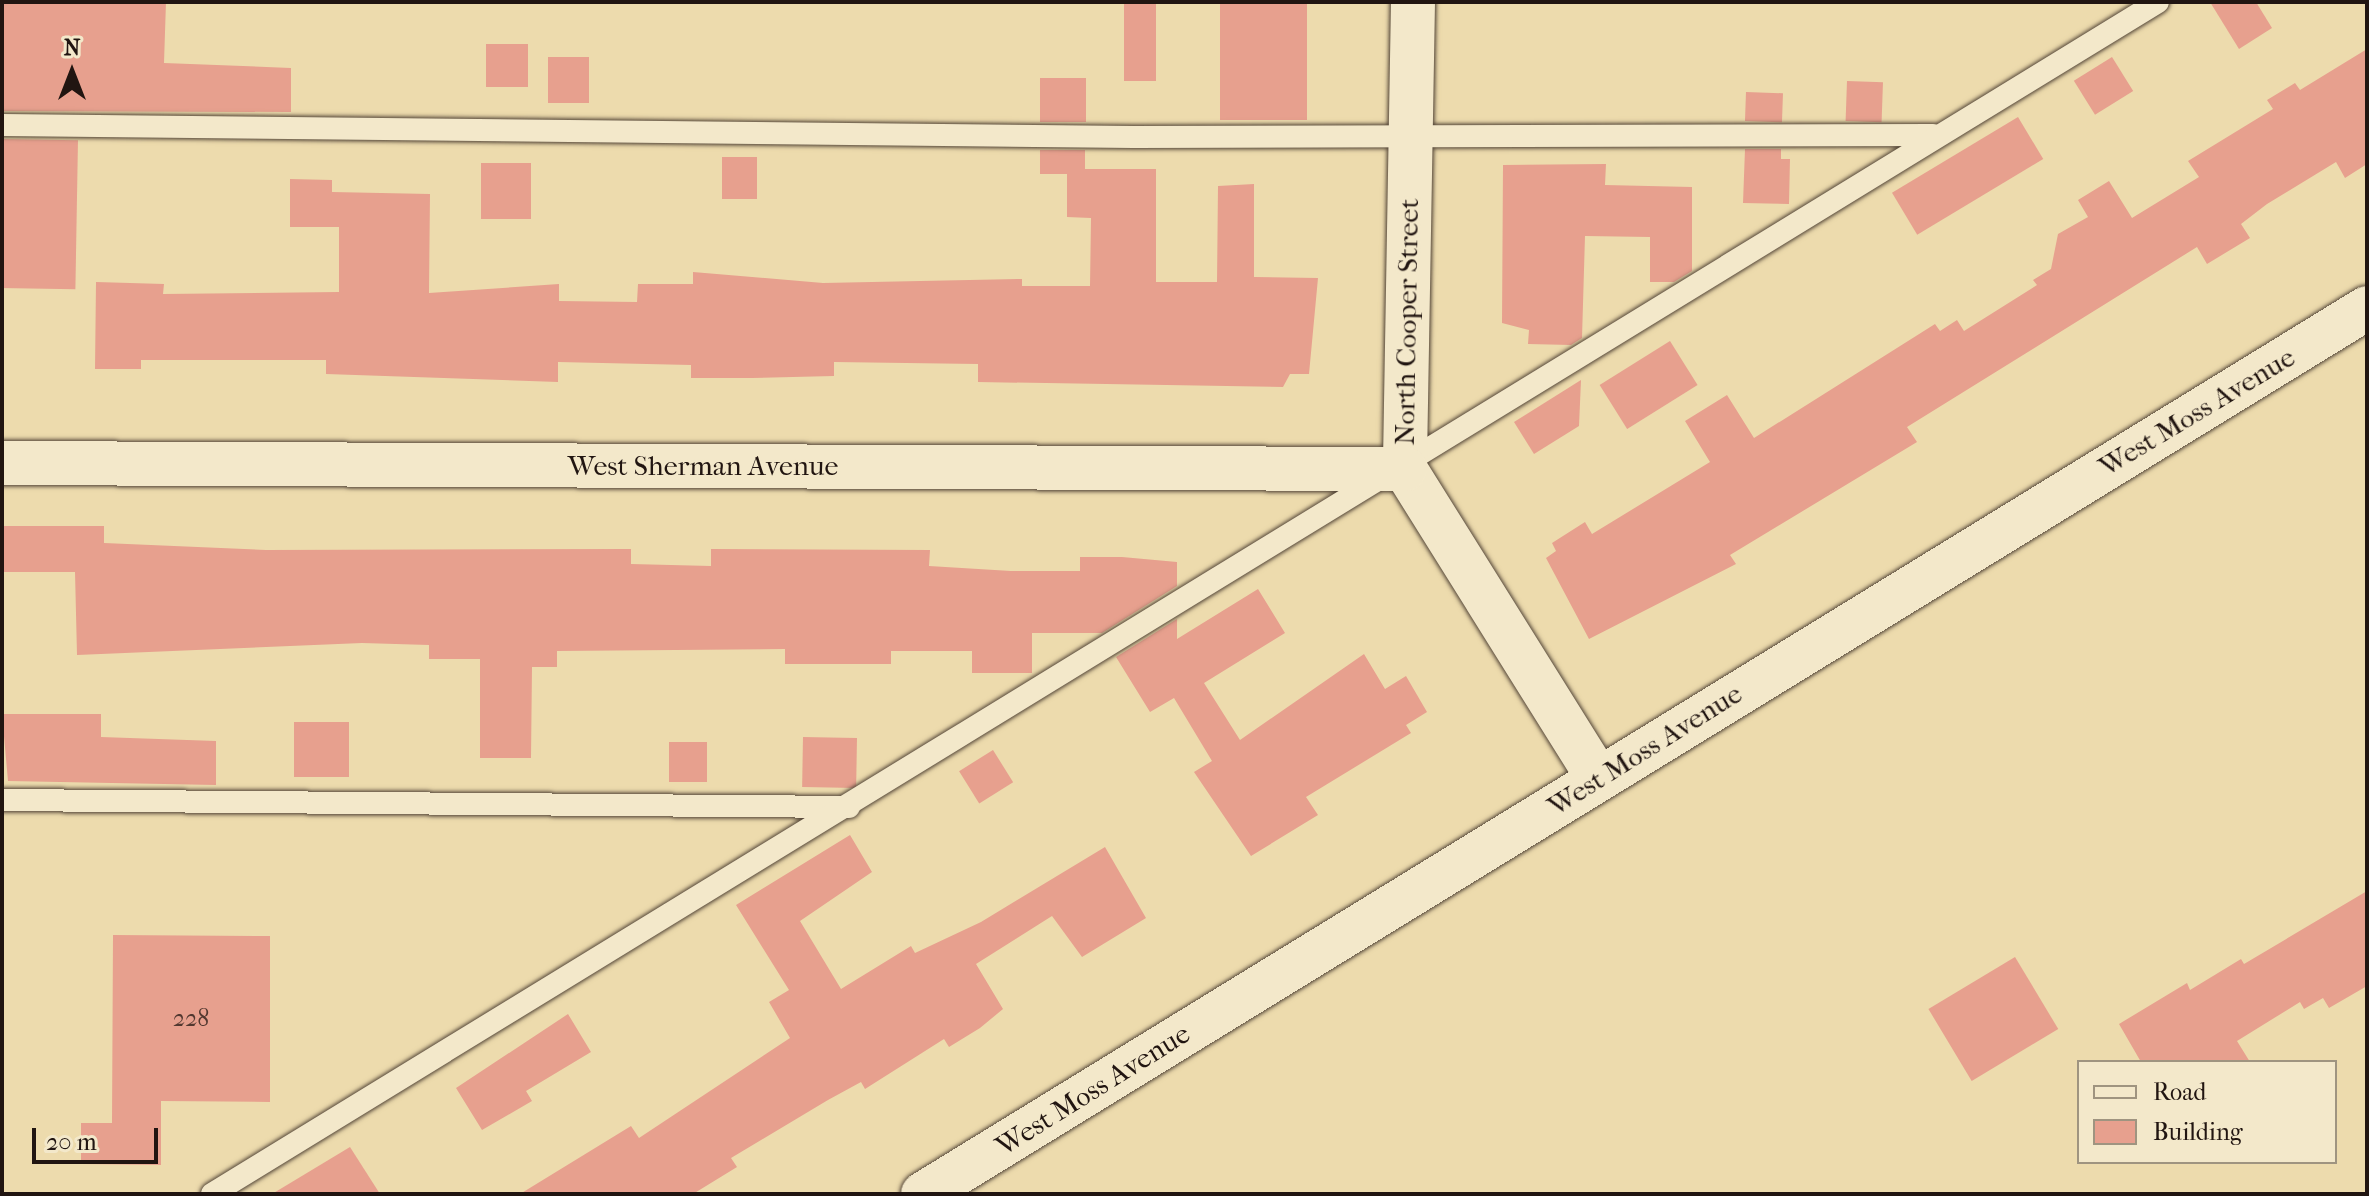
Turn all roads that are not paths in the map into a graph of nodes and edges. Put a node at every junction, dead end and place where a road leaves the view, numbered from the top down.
1 (1413, 2) edge
2 (2158, 2) edge
3 (2, 125) edge
4 (1411, 133) junction
5 (1934, 135) junction
6 (2367, 308) edge
7 (2, 463) edge
8 (1405, 469) junction
9 (1598, 778) junction
10 (2, 800) edge
11 (850, 807) junction
12 (212, 1194) edge
13 (923, 1194) edge

1 - 4 street, North Cooper Street
2 - 5 lane
3 - 4 lane
4 - 5 lane
4 - 8 street, North Cooper Street
5 - 8 lane
6 - 9 street, West Moss Avenue
7 - 8 street, West Sherman Avenue
8 - 9 street, North Cooper Street
8 - 11 lane
9 - 13 street, West Moss Avenue
10 - 11 lane
11 - 12 lane

